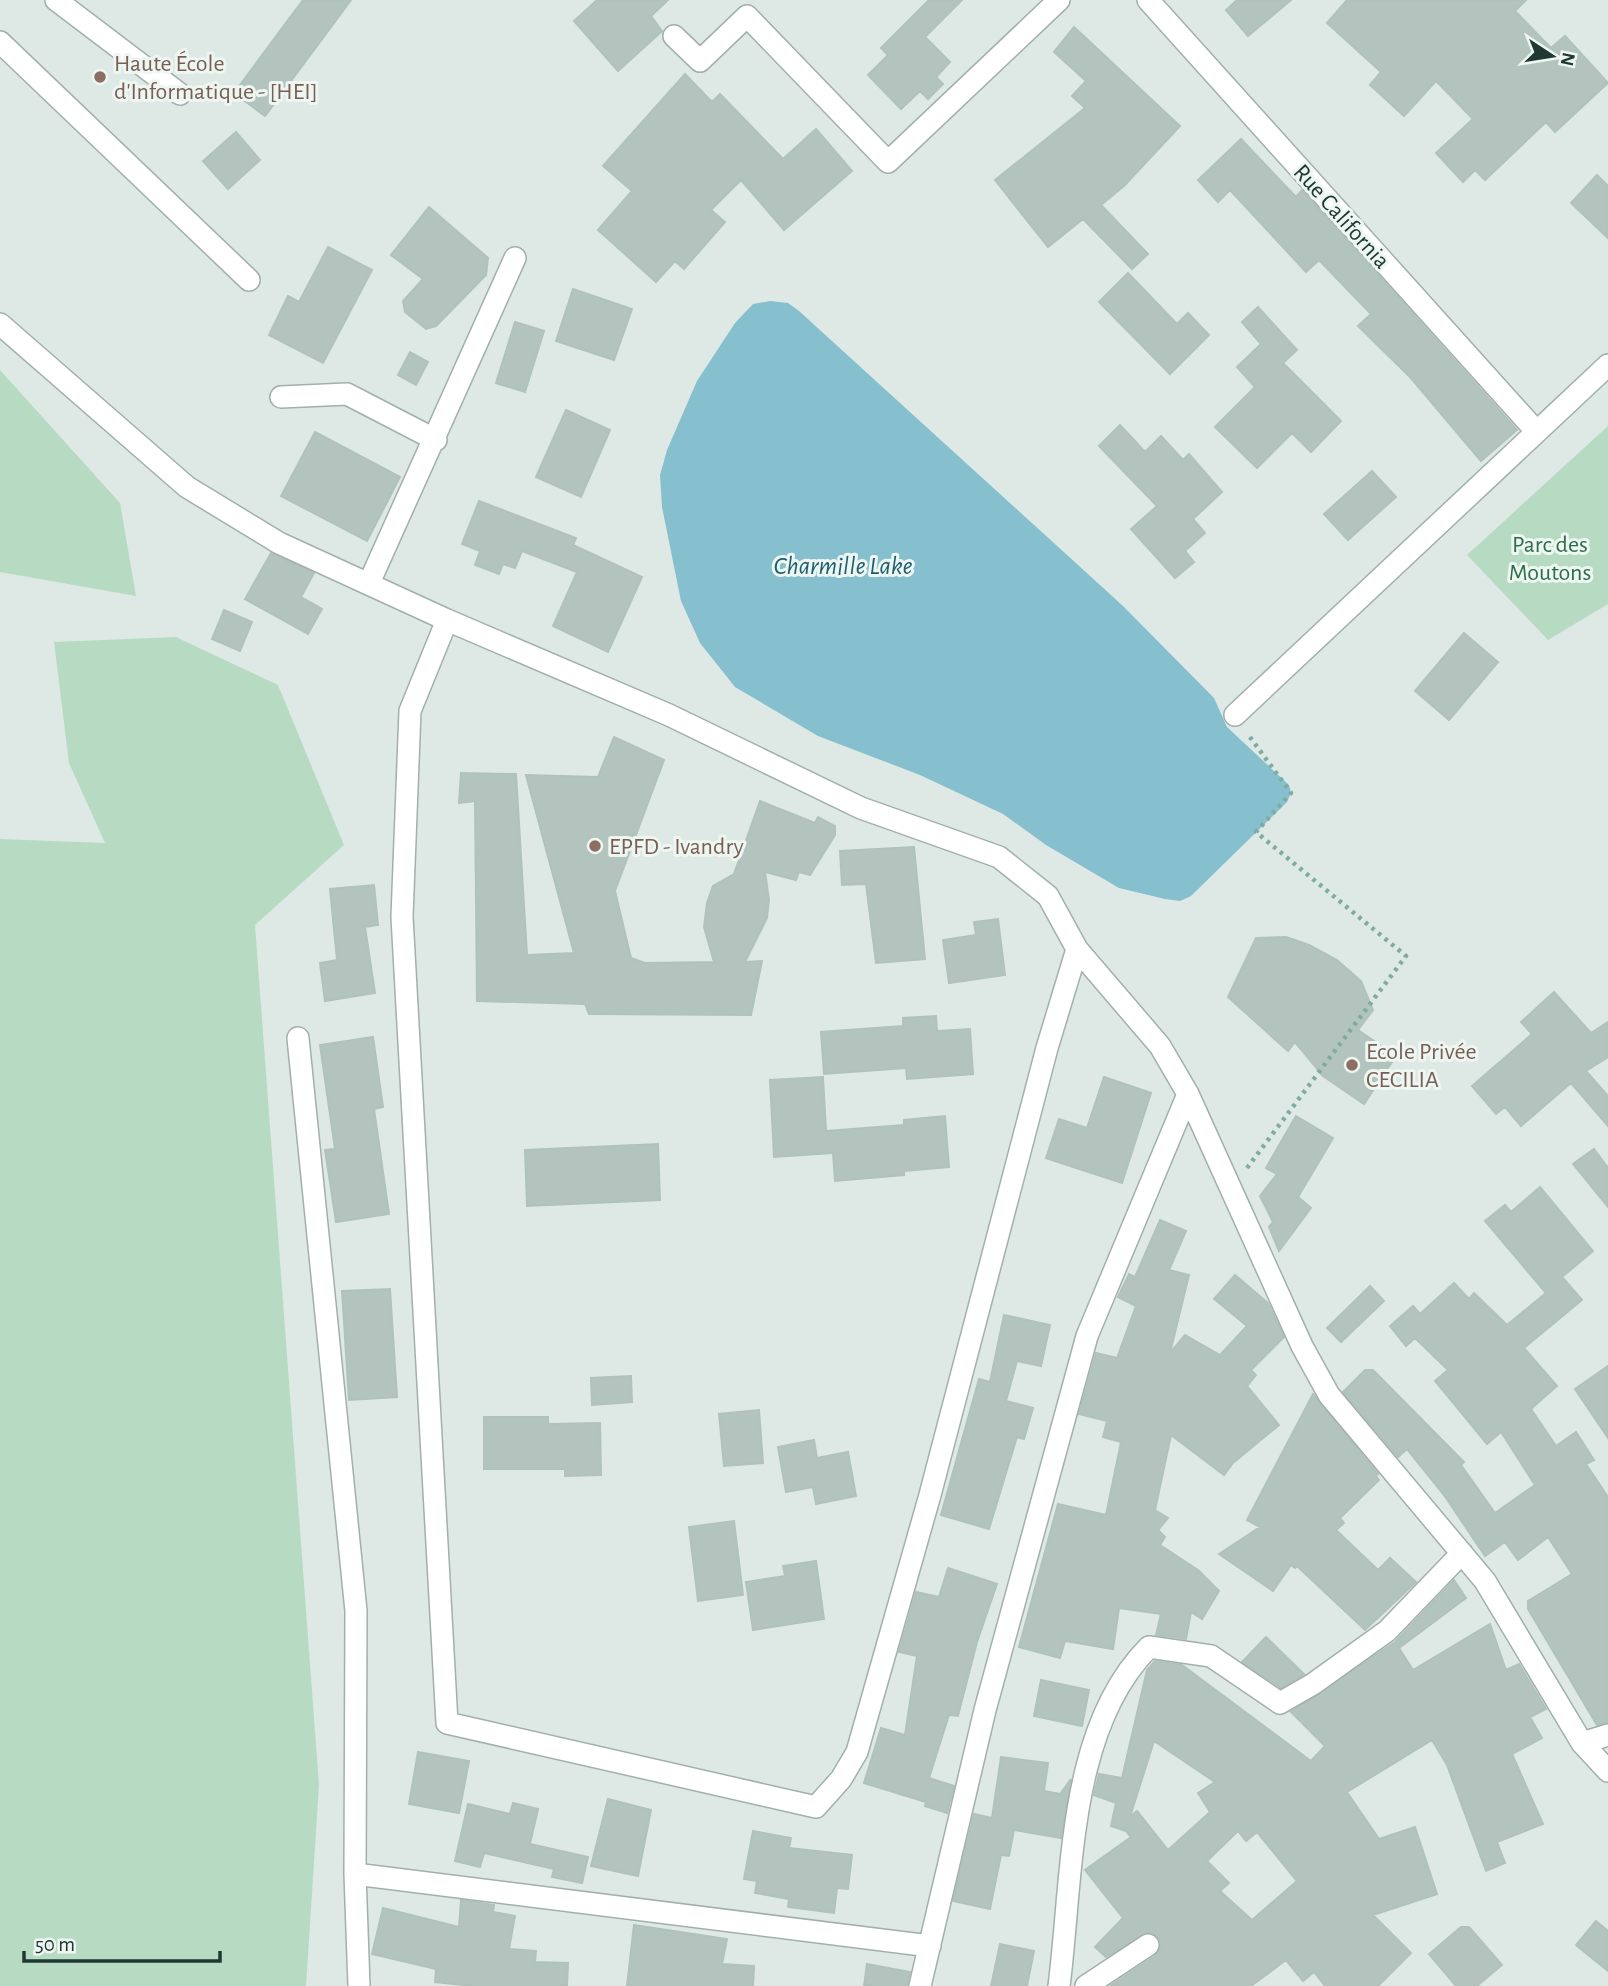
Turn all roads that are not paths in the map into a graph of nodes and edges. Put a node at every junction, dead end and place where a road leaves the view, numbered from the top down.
1 (56, 0) edge
2 (1059, 0) edge
3 (1148, 0) edge
4 (674, 36) dead end
5 (0, 42) edge
6 (180, 94) dead end
7 (514, 258) dead end
8 (249, 281) dead end
9 (0, 324) edge
10 (1608, 365) edge
11 (281, 397) dead end
12 (1536, 431) junction
13 (436, 440) junction
14 (369, 583) junction
15 (447, 620) junction
16 (1235, 715) road end
17 (1077, 949) junction
18 (298, 1038) dead end
19 (1188, 1094) junction
20 (1462, 1553) junction
21 (1608, 1735) edge
22 (1582, 1743) junction
23 (1608, 1771) edge
24 (355, 1874) junction
25 (1148, 1945) dead end
26 (930, 1946) junction
27 (359, 1986) edge
28 (920, 1986) edge
29 (1059, 1986) edge
30 (1086, 1986) edge

1 - 6 street
2 - 4 street
3 - 12 street, Rue California
5 - 8 street
7 - 13 street
9 - 14 street
10 - 12 street
11 - 13 street
12 - 16 street
13 - 14 street
14 - 15 street
15 - 17 street
15 - 17 street
17 - 19 street
18 - 24 street
19 - 20 street
19 - 26 street
20 - 22 street
20 - 29 street
21 - 22 street
22 - 23 street
24 - 26 street
24 - 27 street
25 - 30 street
26 - 28 street

